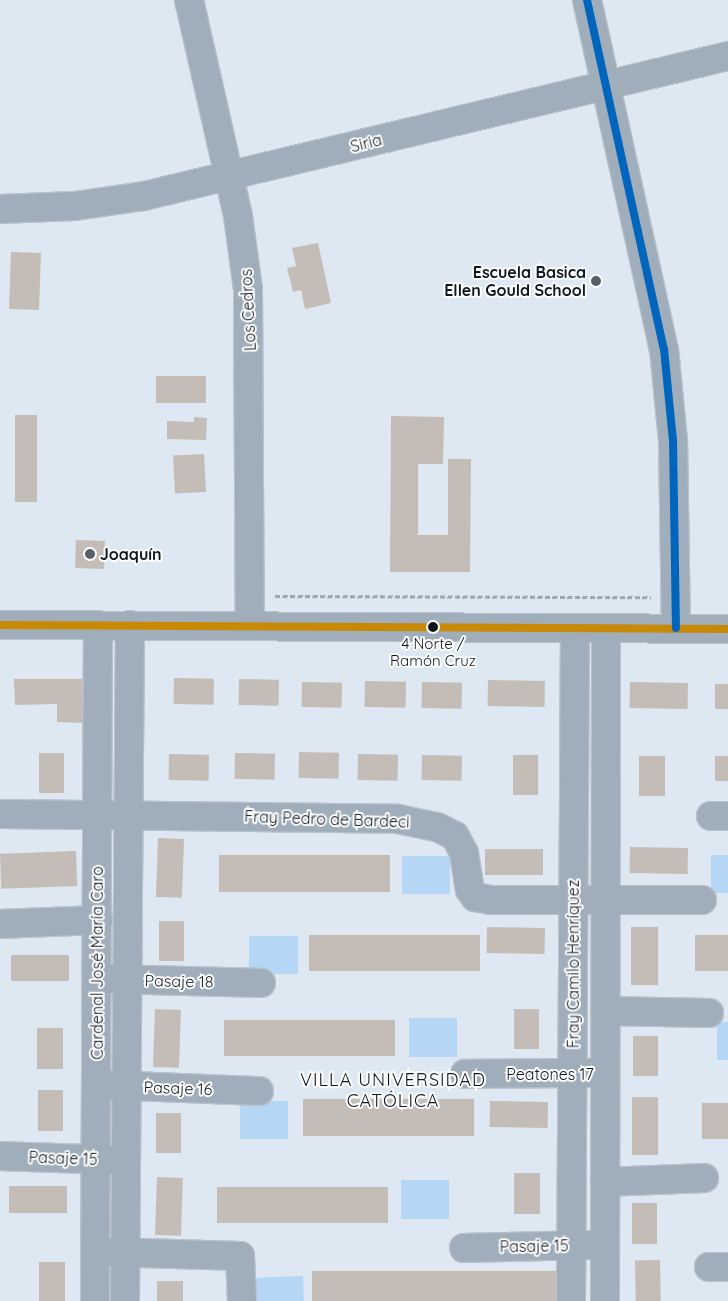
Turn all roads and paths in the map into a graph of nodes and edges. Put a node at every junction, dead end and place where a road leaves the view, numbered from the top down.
1 (190, 0) edge
2 (587, 0) edge
3 (728, 56) edge
4 (606, 85) junction
5 (229, 176) junction
6 (0, 209) edge
7 (250, 595) junction
8 (654, 596) dead end
9 (0, 625) edge
10 (98, 625) junction
11 (130, 626) junction
12 (250, 626) junction
13 (574, 628) junction
14 (606, 628) junction
15 (676, 628) junction
16 (728, 628) edge
17 (0, 814) edge
18 (98, 814) junction
19 (128, 814) junction
20 (573, 900) junction
21 (606, 900) junction
22 (702, 900) dead end
23 (98, 920) junction
24 (0, 924) edge
25 (97, 979) junction
26 (127, 980) junction
27 (261, 983) dead end
28 (606, 1011) junction
29 (709, 1013) dead end
30 (572, 1073) junction
31 (606, 1073) junction
32 (465, 1074) dead end
33 (97, 1085) junction
34 (126, 1086) junction
35 (259, 1091) dead end
36 (0, 1156) edge
37 (96, 1159) junction
38 (126, 1160) junction
39 (704, 1178) dead end
40 (605, 1182) junction
41 (605, 1245) junction
42 (571, 1246) junction
43 (464, 1248) dead end
44 (96, 1252) junction
45 (125, 1253) junction
46 (96, 1301) edge
47 (125, 1301) edge
48 (242, 1301) edge
49 (571, 1301) edge
50 (605, 1301) edge

1 - 5 street, Los Cedros
2 - 4 street
3 - 4 street, Siria
4 - 5 street, Siria
4 - 15 street
5 - 6 street, Siria
5 - 7 street, Los Cedros
7 - 8 path
7 - 12 street, Los Cedros
9 - 10 street
10 - 11 street
10 - 18 street, Cardenal José María Caro
11 - 12 street
11 - 19 street, Cardenal José María Caro
12 - 13 street
13 - 14 street
13 - 20 street, Fray Camilo Henríquez
14 - 15 street
14 - 21 street, Fray Camilo Henríquez
15 - 16 street
17 - 18 street, Fray Pedro de Bardeci
18 - 19 street, Fray Pedro de Bardeci
18 - 23 street, Cardenal José María Caro
19 - 20 street, Fray Pedro de Bardeci
19 - 26 street, Cardenal José María Caro
20 - 21 street, Fray Pedro de Bardeci
20 - 30 street, Fray Camilo Henríquez
21 - 22 street, Fray Pedro de Bardeci
21 - 28 street, Fray Camilo Henríquez
23 - 24 street
23 - 25 street, Cardenal José María Caro
25 - 26 street, Pasaje 18
25 - 33 street, Cardenal José María Caro
26 - 27 street, Pasaje 18
26 - 34 street, Cardenal José María Caro
28 - 29 street
28 - 31 street, Fray Camilo Henríquez
30 - 31 street, Peatones 17
30 - 32 street, Peatones 17
30 - 42 street, Fray Camilo Henríquez
31 - 40 street, Fray Camilo Henríquez
33 - 34 street, Pasaje 16
33 - 37 street, Cardenal José María Caro
34 - 35 street, Pasaje 16
34 - 38 street, Cardenal José María Caro
36 - 37 street, Pasaje 15
37 - 38 street, Pasaje 15
37 - 44 street, Cardenal José María Caro
38 - 45 street, Cardenal José María Caro
39 - 40 street
40 - 41 street, Fray Camilo Henríquez
41 - 42 street, Pasaje 15
41 - 50 street, Fray Camilo Henríquez
42 - 43 street, Pasaje 15
42 - 49 street, Fray Camilo Henríquez
44 - 45 street
44 - 46 street, Cardenal José María Caro
45 - 47 street, Cardenal José María Caro
45 - 48 street

